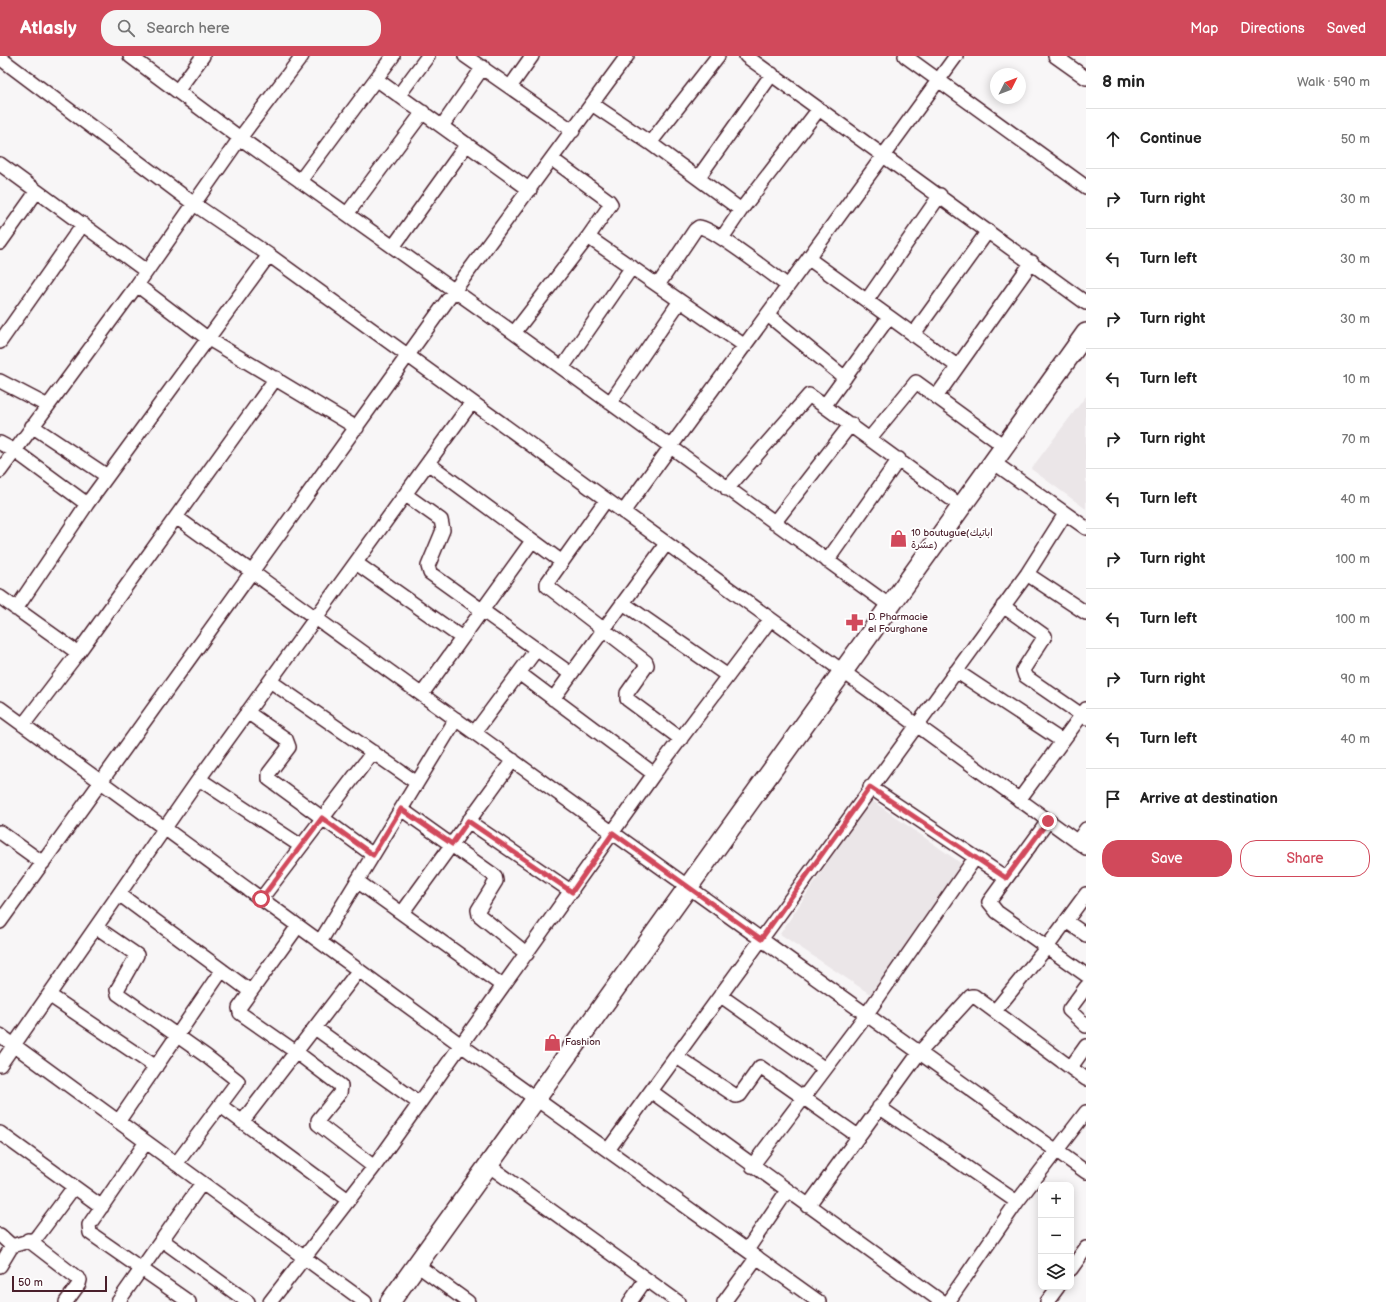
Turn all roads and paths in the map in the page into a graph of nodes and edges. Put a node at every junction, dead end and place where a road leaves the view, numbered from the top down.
1 (203, 56) edge
2 (302, 56) edge
3 (393, 56) edge
4 (428, 56) edge
5 (465, 56) edge
6 (532, 56) edge
7 (627, 56) edge
8 (718, 56) edge
9 (746, 56) edge
10 (905, 56) edge
11 (956, 56) edge
12 (1055, 56) edge
13 (133, 57) edge
14 (0, 58) edge
15 (483, 67) junction
16 (772, 74) junction
17 (1086, 78) edge
18 (376, 79) junction
19 (938, 80) junction
20 (510, 87) junction
21 (178, 90) junction
22 (399, 95) junction
23 (592, 104) junction
24 (820, 109) junction
25 (423, 112) junction
26 (442, 126) junction
27 (573, 131) junction
28 (240, 138) junction
29 (467, 144) junction
30 (650, 144) junction
31 (884, 156) junction
32 (552, 159) junction
33 (0, 164) edge
34 (698, 178) junction
35 (300, 181) junction
36 (1086, 187) edge
37 (530, 190) junction
38 (37, 191) junction
39 (940, 196) junction
40 (194, 204) junction
41 (741, 210) junction
42 (347, 214) junction
43 (83, 224) junction
44 (988, 230) junction
45 (588, 237) junction
46 (722, 238) junction
47 (0, 243) edge
48 (392, 247) junction
49 (269, 255) junction
50 (809, 259) junction
51 (1032, 262) junction
52 (632, 267) junction
53 (146, 271) junction
54 (136, 285) junction
55 (658, 285) junction
56 (788, 286) junction
57 (454, 291) junction
58 (867, 300) junction
59 (680, 301) junction
60 (1086, 303) edge
61 (768, 315) junction
62 (889, 317) junction
63 (514, 333) junction
64 (1086, 333) edge
65 (2, 335) edge
66 (913, 335) junction
67 (207, 338) junction
68 (745, 346) junction
69 (408, 357) junction
70 (957, 366) junction
71 (562, 368) junction
72 (276, 378) junction
73 (845, 378) junction
74 (0, 381) edge
75 (936, 397) junction
76 (472, 402) junction
77 (610, 403) junction
78 (826, 405) junction
79 (48, 406) junction
80 (851, 424) junction
81 (32, 426) junction
82 (357, 428) junction
83 (870, 438) junction
84 (0, 443) edge
85 (1004, 446) junction
86 (670, 447) junction
87 (14, 451) junction
88 (899, 459) junction
89 (993, 462) junction
90 (429, 464) junction
91 (0, 471) edge
92 (107, 476) junction
93 (727, 489) junction
94 (406, 495) junction
95 (606, 500) junction
96 (87, 504) junction
97 (962, 506) junction
98 (623, 512) junction
99 (1065, 514) junction
100 (176, 517) junction
101 (774, 523) junction
102 (1086, 528) edge
103 (532, 541) junction
104 (666, 544) junction
105 (827, 560) junction
106 (562, 562) junction
107 (356, 563) junction
108 (253, 573) junction
109 (1027, 574) junction
110 (0, 597) edge
111 (623, 603) junction
112 (890, 606) junction
113 (1003, 606) junction
114 (16, 609) junction
115 (482, 611) junction
116 (1086, 613) edge
117 (316, 618) junction
118 (770, 620) junction
119 (604, 628) junction
120 (462, 638) junction
121 (536, 650) junction
122 (78, 653) junction
123 (956, 671) junction
124 (843, 672) junction
125 (518, 673) junction
126 (571, 674) junction
127 (728, 676) junction
128 (270, 681) junction
129 (422, 694) junction
130 (553, 699) junction
131 (0, 708) edge
132 (247, 712) junction
133 (1084, 714) edge
134 (456, 719) junction
135 (23, 725) junction
136 (917, 726) junction
137 (475, 732) junction
138 (681, 739) junction
139 (1062, 741) junction
140 (373, 752) junction
141 (513, 760) junction
142 (654, 774) junction
143 (199, 778) junction
144 (102, 782) junction
145 (417, 783) junction
146 (870, 787) junction
147 (1019, 800) junction
148 (401, 809) junction
149 (322, 818) junction
150 (468, 821) junction
151 (1048, 821) junction
152 (164, 828) junction
153 (1086, 829) edge
154 (0, 832) edge
155 (613, 833) junction
156 (452, 844) junction
157 (1081, 845) edge
158 (301, 846) junction
159 (373, 855) junction
160 (975, 858) junction
161 (43, 862) junction
162 (1006, 878) junction
163 (357, 881) junction
164 (688, 887) junction
165 (572, 892) junction
166 (119, 894) junction
167 (1086, 894) edge
168 (261, 899) junction
169 (402, 913) junction
170 (1066, 921) junction
171 (0, 922) edge
172 (298, 926) junction
173 (96, 927) junction
174 (1086, 935) edge
175 (761, 939) junction
176 (320, 942) junction
177 (1047, 947) junction
178 (527, 954) junction
179 (222, 970) junction
180 (359, 970) junction
181 (1086, 975) edge
182 (503, 986) junction
183 (1086, 987) edge
184 (250, 991) junction
185 (49, 995) junction
186 (721, 996) junction
187 (995, 1011) junction
188 (866, 1015) junction
189 (1086, 1026) edge
190 (314, 1028) junction
191 (0, 1035) edge
192 (177, 1036) junction
193 (14, 1045) junction
194 (461, 1045) junction
195 (1086, 1046) edge
196 (296, 1052) junction
197 (919, 1053) junction
198 (677, 1057) junction
199 (0, 1065) edge
200 (156, 1067) junction
201 (1070, 1067) junction
202 (825, 1069) junction
203 (1086, 1079) edge
204 (652, 1092) junction
205 (804, 1097) junction
206 (536, 1099) junction
207 (419, 1103) junction
208 (220, 1106) junction
209 (880, 1107) junction
210 (1086, 1112) edge
211 (118, 1122) junction
212 (242, 1122) junction
213 (0, 1133) edge
214 (858, 1136) junction
215 (146, 1142) junction
216 (608, 1150) junction
217 (1056, 1151) junction
218 (176, 1164) junction
219 (488, 1165) junction
220 (752, 1166) junction
221 (374, 1167) junction
222 (1086, 1172) edge
223 (202, 1183) junction
224 (74, 1187) junction
225 (787, 1191) junction
226 (348, 1200) junction
227 (1018, 1202) junction
228 (808, 1206) junction
229 (102, 1207) junction
230 (0, 1235) edge
231 (28, 1240) junction
232 (162, 1240) junction
233 (12, 1246) junction
234 (1086, 1248) edge
235 (752, 1253) junction
236 (305, 1257) junction
237 (417, 1265) junction
238 (1074, 1265) edge
239 (0, 1266) edge
240 (142, 1268) junction
241 (646, 1279) junction
242 (1056, 1290) edge
243 (66, 1302) edge
244 (118, 1302) edge
245 (189, 1302) edge
246 (248, 1302) edge
247 (270, 1302) edge
248 (365, 1302) edge
249 (390, 1302) edge
250 (468, 1302) edge
251 (630, 1302) edge
252 (678, 1302) edge
253 (724, 1302) edge
254 (819, 1302) edge
255 (942, 1302) edge
256 (948, 1302) edge
257 (1047, 1302) edge

1 - 21 street
2 - 28 street
3 - 18 street
4 - 22 street
5 - 15 street
6 - 20 street
7 - 23 street
8 - 30 street
9 - 16 street
10 - 19 street
11 - 19 street
12 - 17 street
13 - 21 street
14 - 40 street
15 - 20 street
15 - 26 street
16 - 24 street
16 - 34 street
18 - 22 street
18 - 35 street
19 - 31 street
19 - 36 street
20 - 27 street
21 - 28 street
22 - 25 street
23 - 27 street
23 - 30 street
24 - 31 street
24 - 41 street
25 - 26 street
25 - 42 street
26 - 29 street
27 - 32 street
28 - 35 street
28 - 40 street
29 - 37 street
29 - 48 street
30 - 34 street
31 - 39 street
31 - 50 street
32 - 37 street
32 - 45 street
33 - 38 street
34 - 41 street
35 - 42 street
37 - 57 street
38 - 43 street
38 - 47 street
39 - 44 street
39 - 58 street
40 - 49 street
40 - 53 street
41 - 46 street
42 - 48 street
43 - 53 street
43 - 65 street
44 - 51 street
44 - 66 street
45 - 52 street
45 - 63 street
46 - 55 street
46 - 56 street
48 - 57 street
49 - 67 street
49 - 69 street
50 - 56 street
50 - 58 street
51 - 60 street
51 - 70 street
52 - 55 street
52 - 71 street
53 - 54 street
54 - 67 street
54 - 79 street
55 - 59 street
56 - 61 street
57 - 63 street
57 - 69 street
58 - 62 street
59 - 68 street
59 - 77 street
61 - 68 street
61 - 73 street
62 - 66 street
62 - 73 street
63 - 71 street
64 - 85 street
66 - 70 street
67 - 72 street
67 - 92 street
68 - 86 street
69 - 76 street
69 - 82 street
70 - 75 street
71 - 77 street
72 - 82 street
72 - 100 street
73 - 78 street
74 - 79 street
75 - 83 street
75 - 85 street
76 - 90 street
76 - 95 street
77 - 86 street
78 - 80 street
78 - 93 street
79 - 81 street
80 - 83 street
80 - 101 street
81 - 87 street
81 - 92 street
82 - 108 street
83 - 88 street
84 - 87 street
85 - 89 street
86 - 93 street
86 - 98 street
87 - 91 street
87 - 96 street
88 - 97 street
88 - 105 street
89 - 97 street
89 - 99 street
90 - 94 street
90 - 103 street
92 - 96 street
93 - 101 street
94 - 107 street
94 - 115 street
95 - 98 street
95 - 106 street
96 - 114 street
97 - 112 street
98 - 104 street
99 - 102 street
99 - 109 street
100 - 108 street
100 - 122 street
101 - 105 street
103 - 106 street
103 - 115 street
104 - 111 street
104 - 118 street
105 - 112 street
106 - 119 street
107 - 117 street
107 - 120 street
108 - 117 street
108 - 144 street
109 - 113 street
109 - 116 street
110 - 114 street
111 - 119 street
111 - 127 street
112 - 124 street
113 - 123 street
113 - 133 street
114 - 122 street
115 - 120 street
115 - 121 street
117 - 128 street
117 - 129 street
118 - 124 street
118 - 127 street
119 - 126 street
119 - 138 street
120 - 129 street
121 - 125 street
121 - 126 street
122 - 135 street
123 - 136 street
123 - 139 street
124 - 136 street
124 - 164 street
125 - 130 street
125 - 137 street
126 - 130 street
127 - 138 street
128 - 132 street
128 - 140 street
129 - 134 street
130 - 142 street
131 - 135 street
132 - 143 street
132 - 149 street
133 - 139 street
134 - 137 street
134 - 145 street
135 - 144 street
136 - 146 street
136 - 147 street
137 - 141 street
138 - 142 street
139 - 147 street
140 - 145 street
140 - 149 street
141 - 150 street
141 - 155 street
142 - 155 street
143 - 152 street
143 - 158 street
144 - 152 street
144 - 161 street
145 - 148 street
146 - 160 street
146 - 175 street
147 - 151 street
148 - 156 street
148 - 159 street
149 - 158 street
149 - 159 street
150 - 156 street
150 - 165 street
151 - 157 street
151 - 162 street
152 - 166 street
152 - 168 street
153 - 157 street
154 - 161 street
155 - 164 street
155 - 165 street
156 - 169 street
156 - 178 street
158 - 168 street
159 - 163 street
160 - 162 street
160 - 188 street
161 - 171 street
162 - 177 street
163 - 169 street
163 - 176 street
164 - 175 street
164 - 206 street
165 - 178 street
166 - 173 street
166 - 179 street
167 - 170 street
168 - 172 street
169 - 182 street
170 - 174 street
170 - 177 street
172 - 176 street
172 - 184 street
173 - 185 street
173 - 192 street
175 - 186 street
175 - 188 street
176 - 180 street
177 - 181 street
177 - 187 street
178 - 182 street
179 - 184 street
179 - 192 street
180 - 190 street
180 - 194 street
182 - 194 street
183 - 189 street
184 - 196 street
185 - 193 street
185 - 200 street
186 - 198 street
186 - 202 street
187 - 197 street
187 - 201 street
188 - 197 street
188 - 202 street
190 - 196 street
190 - 207 street
191 - 193 street
192 - 200 street
192 - 208 street
193 - 199 street
193 - 211 street
194 - 206 street
194 - 207 street
195 - 201 street
196 - 212 street
196 - 221 street
197 - 209 street
197 - 217 street
198 - 204 street
198 - 205 street
200 - 211 street
201 - 203 street
202 - 205 street
204 - 216 street
204 - 220 street
205 - 214 street
205 - 220 street
206 - 216 street
206 - 219 street
207 - 221 street
208 - 212 street
208 - 218 street
209 - 214 street
209 - 227 street
210 - 217 street
211 - 215 street
212 - 226 street
213 - 224 street
214 - 228 street
215 - 218 street
215 - 229 street
216 - 235 street
217 - 222 street
217 - 227 street
218 - 223 street
219 - 237 street
219 - 241 street
220 - 225 street
221 - 226 street
223 - 232 street
223 - 236 street
224 - 229 street
224 - 231 street
225 - 228 street
225 - 235 street
226 - 236 street
227 - 256 street
228 - 255 street
229 - 240 street
230 - 233 street
231 - 233 street
231 - 243 street
232 - 240 street
232 - 246 street
233 - 239 street
234 - 238 street
235 - 253 street
235 - 254 street
236 - 247 street
236 - 248 street
237 - 249 street
237 - 250 street
240 - 244 street
240 - 245 street
241 - 251 street
241 - 252 street
242 - 257 street

